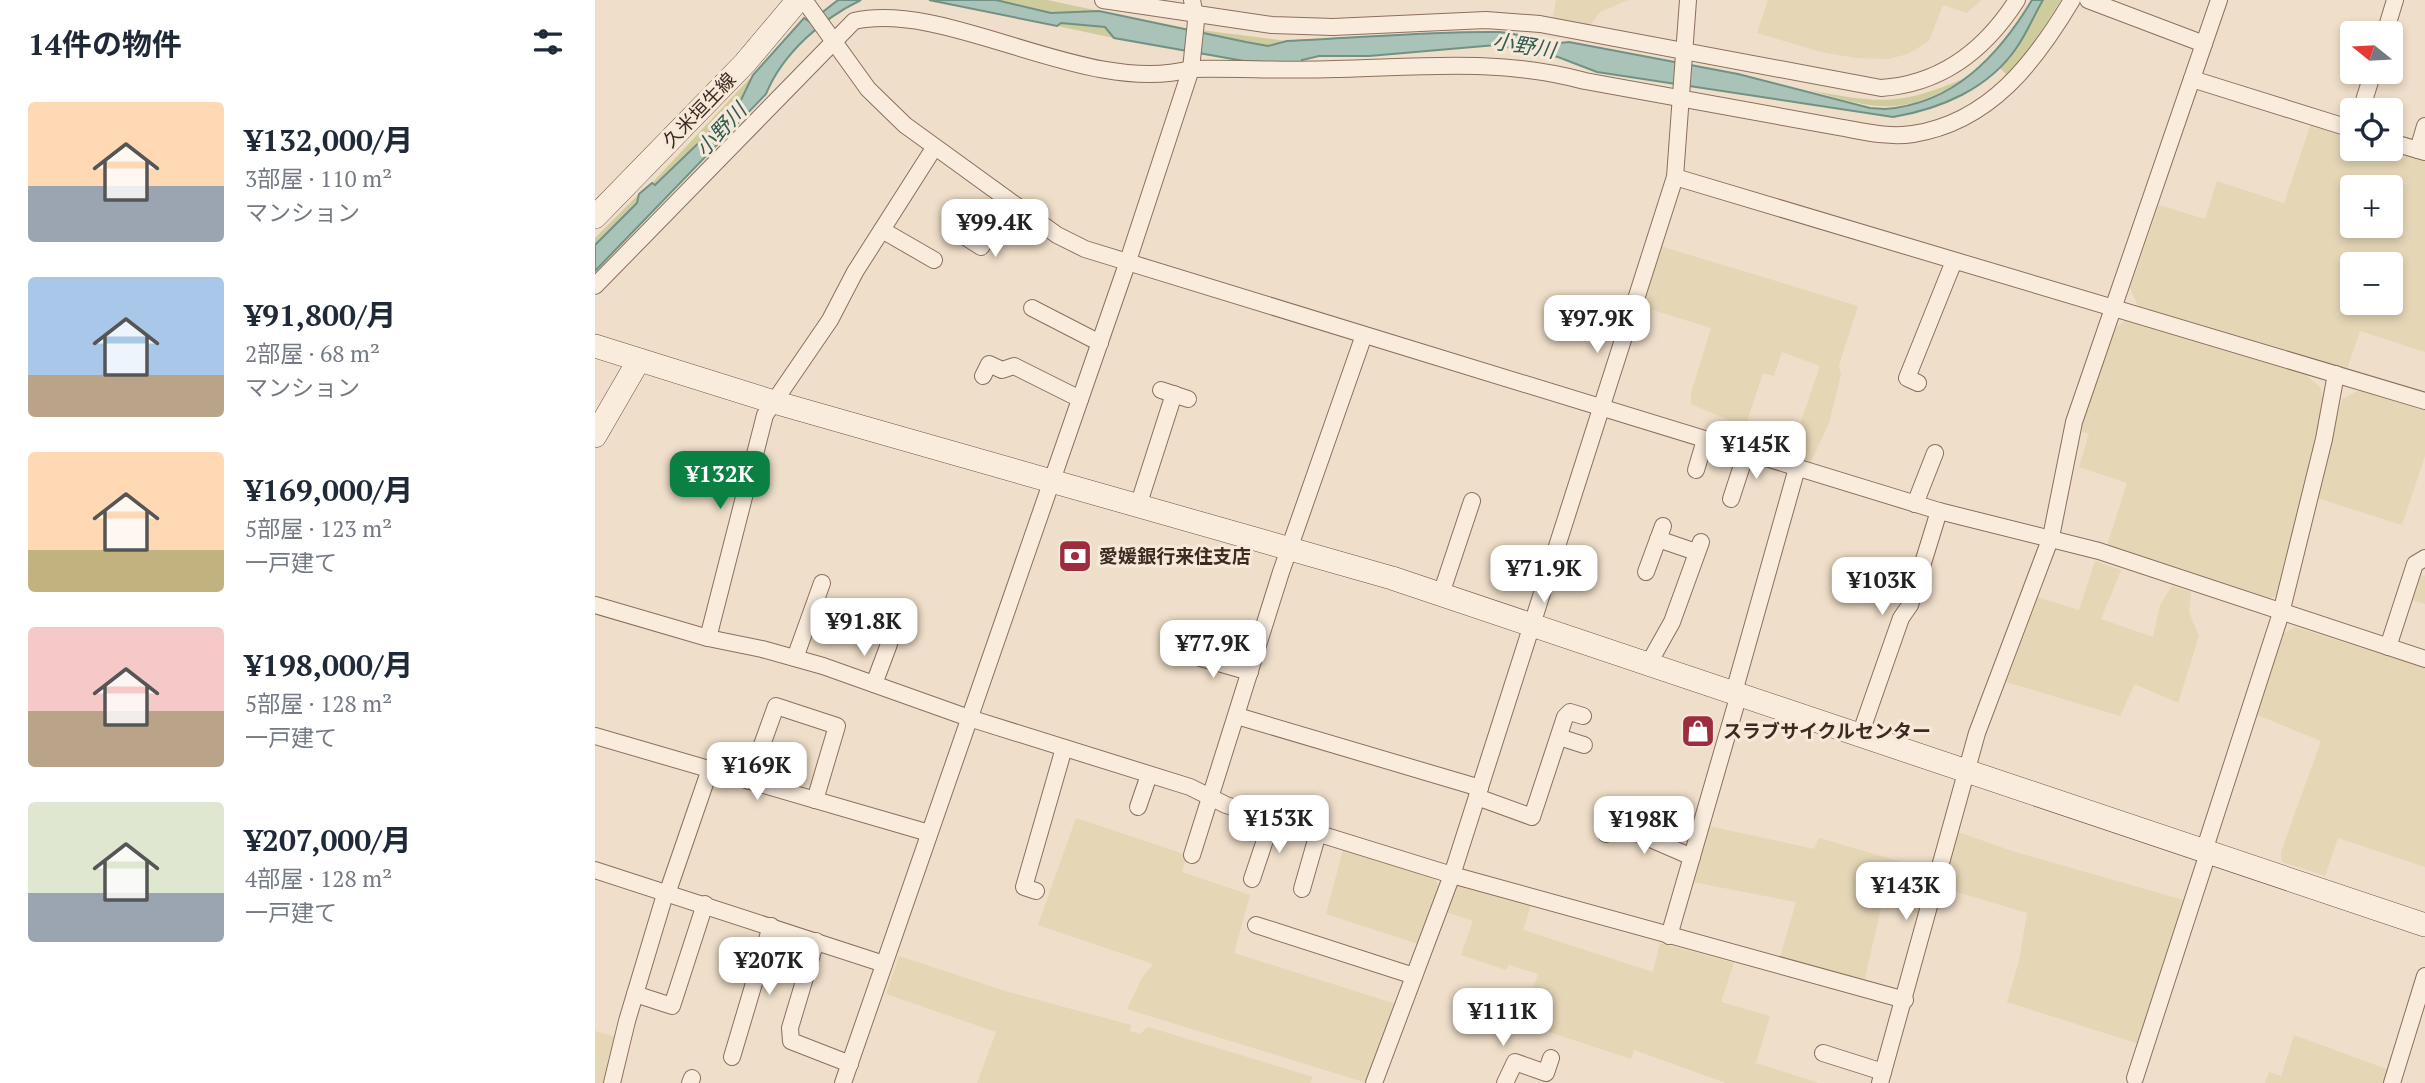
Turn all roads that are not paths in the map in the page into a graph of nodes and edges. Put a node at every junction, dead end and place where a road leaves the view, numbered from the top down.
1 (1103, 0) edge
2 (1688, 0) edge
3 (2017, 0) edge
4 (2072, 0) edge
5 (2088, 0) edge
6 (2219, 0) edge
7 (2395, 0) edge
8 (803, 1) edge
9 (902, 3) dead end
10 (1194, 11) edge
11 (965, 14) dead end
12 (2389, 21) edge
13 (832, 41) junction
14 (2204, 44) junction
15 (1686, 52) junction
16 (1192, 64) junction
17 (2192, 79) junction
18 (1681, 93) junction
19 (2340, 126) edge
20 (2425, 126) edge
21 (2403, 146) edge
22 (934, 148) junction
23 (2421, 151) edge
24 (1675, 177) junction
25 (1011, 203) junction
26 (595, 217) edge
27 (882, 230) junction
28 (956, 231) dead end
29 (934, 260) dead end
30 (1954, 261) junction
31 (1128, 264) junction
32 (595, 286) edge
33 (1033, 308) dead end
34 (2112, 308) junction
35 (1364, 335) junction
36 (1100, 344) junction
37 (595, 346) edge
38 (639, 360) junction
39 (2336, 374) junction
40 (983, 376) dead end
41 (1918, 383) dead end
42 (1174, 394) dead end
43 (1080, 399) junction
44 (2425, 401) edge
45 (773, 402) junction
46 (1599, 409) junction
47 (595, 436) edge
48 (1705, 440) junction
49 (1746, 453) junction
50 (1935, 453) dead end
51 (1797, 468) junction
52 (1696, 470) dead end
53 (1051, 482) junction
54 (1731, 499) dead end
55 (1472, 500) dead end
56 (1915, 504) junction
57 (1138, 506) junction
58 (1939, 511) junction
59 (2051, 537) junction
60 (1289, 549) junction
61 (2425, 558) edge
62 (1646, 572) dead end
63 (822, 583) dead end
64 (1441, 594) junction
65 (595, 605) edge
66 (2281, 613) junction
67 (1531, 624) junction
68 (708, 638) junction
69 (888, 644) dead end
70 (2388, 647) junction
71 (1187, 653) dead end
72 (795, 658) junction
73 (2425, 659) edge
74 (1649, 663) junction
75 (1250, 672) junction
76 (874, 684) junction
77 (1737, 693) junction
78 (1237, 716) junction
79 (1583, 716) dead end
80 (969, 718) junction
81 (1860, 735) junction
82 (595, 736) edge
83 (1559, 737) junction
84 (1584, 745) dead end
85 (1064, 748) junction
86 (710, 769) junction
87 (1966, 771) junction
88 (1149, 775) junction
89 (749, 780) junction
90 (1479, 793) junction
91 (1210, 796) junction
92 (815, 800) junction
93 (1138, 807) dead end
94 (1272, 819) junction
95 (1611, 822) dead end
96 (929, 833) junction
97 (1318, 834) junction
98 (2206, 852) junction
99 (1192, 855) dead end
100 (1692, 857) junction
101 (595, 870) edge
102 (1452, 875) junction
103 (1252, 879) dead end
104 (1302, 889) dead end
105 (667, 891) junction
106 (1036, 891) dead end
107 (705, 904) junction
108 (1256, 925) dead end
109 (2425, 925) edge
110 (771, 926) junction
111 (1669, 936) junction
112 (816, 941) junction
113 (884, 964) junction
114 (1414, 976) junction
115 (2425, 976) edge
116 (635, 994) junction
117 (1905, 1000) junction
118 (1823, 1053) dead end
119 (732, 1057) dead end
120 (1551, 1058) dead end
121 (850, 1064) junction
122 (1881, 1078) edge
123 (2135, 1078) dead end
124 (612, 1083) edge
125 (843, 1083) edge
126 (1374, 1083) edge
127 (1505, 1083) edge
128 (2392, 1083) edge

1 - 10 street
2 - 15 street
3 - 15 street
4 - 18 street
5 - 14 street
6 - 14 street
7 - 12 street
8 - 13 street
8 - 26 street, 久米垣生線
9 - 13 street
10 - 15 street
10 - 16 street
11 - 16 street
13 - 22 street
13 - 32 street
14 - 17 street
15 - 18 street
16 - 18 street
16 - 31 street
17 - 19 street
17 - 34 street
18 - 24 street
20 - 23 street
21 - 23 street
22 - 25 street
22 - 27 street
24 - 30 street
24 - 46 street
25 - 28 street
25 - 31 street
27 - 29 street
27 - 45 street
30 - 34 street
30 - 41 street
31 - 35 street
31 - 36 street
33 - 36 street
34 - 39 street
34 - 59 street
35 - 46 street
35 - 60 street
36 - 43 street
37 - 38 street
38 - 45 street
38 - 47 street
39 - 44 street
39 - 66 street
40 - 43 street
42 - 57 street
43 - 53 street
45 - 53 street
45 - 68 street
46 - 48 street
46 - 67 street
48 - 49 street
48 - 52 street
49 - 51 street
49 - 54 street
50 - 56 street
51 - 56 street
51 - 77 street
53 - 57 street
53 - 80 street
55 - 64 street
56 - 58 street
57 - 60 street
58 - 59 street
58 - 81 street
59 - 66 street
59 - 87 street
60 - 64 street
60 - 75 street
61 - 70 street
62 - 74 street
63 - 72 street
64 - 67 street
65 - 68 street
66 - 70 street
66 - 98 street
67 - 74 street
67 - 90 street
68 - 72 street
69 - 76 street
70 - 73 street
71 - 75 street
72 - 76 street
74 - 77 street
75 - 78 street
76 - 80 street
77 - 81 street
77 - 100 street
78 - 90 street
78 - 91 street
79 - 83 street
80 - 85 street
80 - 96 street
81 - 87 street
82 - 86 street
83 - 84 street
83 - 90 street
85 - 88 street
85 - 106 street
86 - 89 street
86 - 105 street
87 - 98 street
87 - 117 street
88 - 91 street
88 - 93 street
89 - 92 street
89 - 92 street
90 - 102 street
91 - 94 street
91 - 99 street
92 - 96 street
94 - 97 street
94 - 103 street
95 - 100 street
96 - 113 street
97 - 102 street
97 - 104 street
98 - 109 street
98 - 123 street
100 - 111 street
101 - 105 street
102 - 111 street
102 - 114 street
105 - 107 street
105 - 116 street
107 - 110 street
107 - 116 street
108 - 114 street
110 - 112 street
110 - 119 street
111 - 117 street
112 - 113 street
112 - 121 street
113 - 121 street
114 - 126 street
115 - 128 street
116 - 124 street
117 - 122 street
118 - 122 street
120 - 127 street
121 - 125 street

